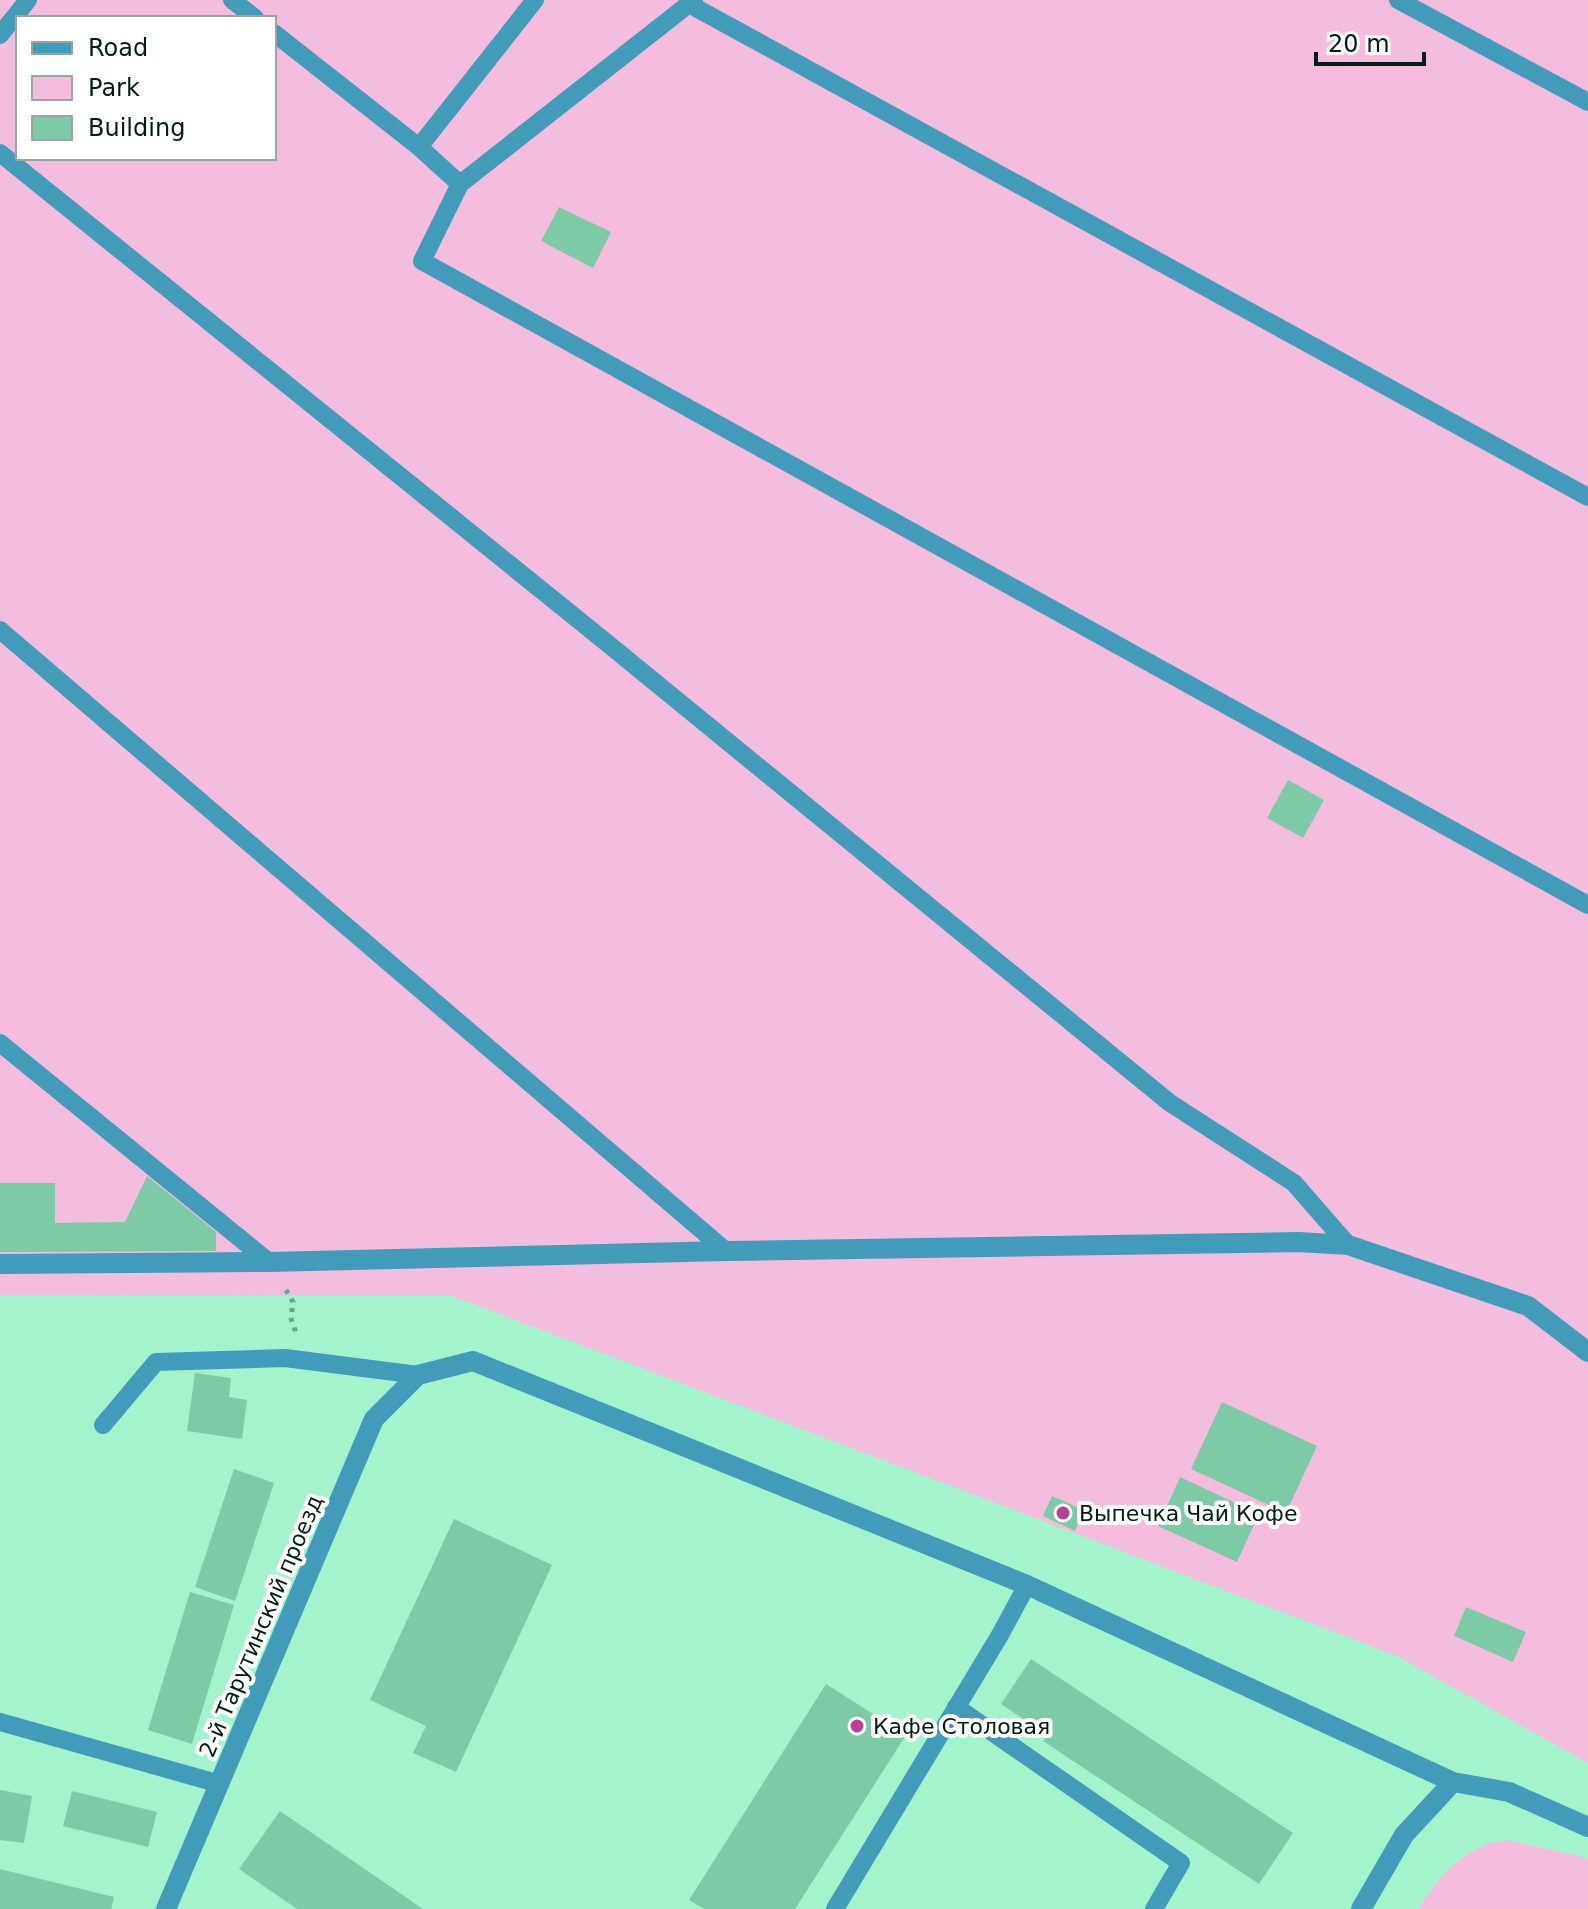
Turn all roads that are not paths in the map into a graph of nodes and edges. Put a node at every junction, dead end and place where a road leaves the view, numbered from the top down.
1 (28, 0) edge
2 (232, 0) edge
3 (535, 0) edge
4 (1398, 0) edge
5 (692, 2) edge
6 (252, 16) edge
7 (0, 35) edge
8 (276, 35) edge
9 (1588, 102) edge
10 (419, 147) junction
11 (0, 153) edge
12 (460, 184) junction
13 (1588, 497) edge
14 (0, 630) edge
15 (1588, 905) edge
16 (0, 1043) edge
17 (1348, 1245) junction
18 (726, 1251) junction
19 (269, 1262) junction
20 (0, 1264) edge
21 (1588, 1352) edge
22 (418, 1375) junction
23 (103, 1425) dead end
24 (1027, 1585) junction
25 (956, 1707) junction
26 (0, 1722) edge
27 (1453, 1782) junction
28 (220, 1784) junction
29 (1588, 1827) edge
30 (166, 1909) edge
31 (835, 1909) edge
32 (1154, 1909) edge
33 (1361, 1909) edge

1 - 7 lane
2 - 6 lane
3 - 10 lane
4 - 9 lane
5 - 12 lane
5 - 13 lane
8 - 10 lane
10 - 12 lane
11 - 17 lane
12 - 15 lane
14 - 18 lane
16 - 19 lane
17 - 18 street
17 - 21 street
18 - 19 street
19 - 20 street
22 - 23 lane
22 - 24 street
22 - 28 street, 2-й Тарутинский проезд
24 - 25 lane
24 - 27 street
25 - 31 lane
25 - 32 lane
26 - 28 lane
27 - 29 street
27 - 33 street
28 - 30 street, 2-й Тарутинский проезд

